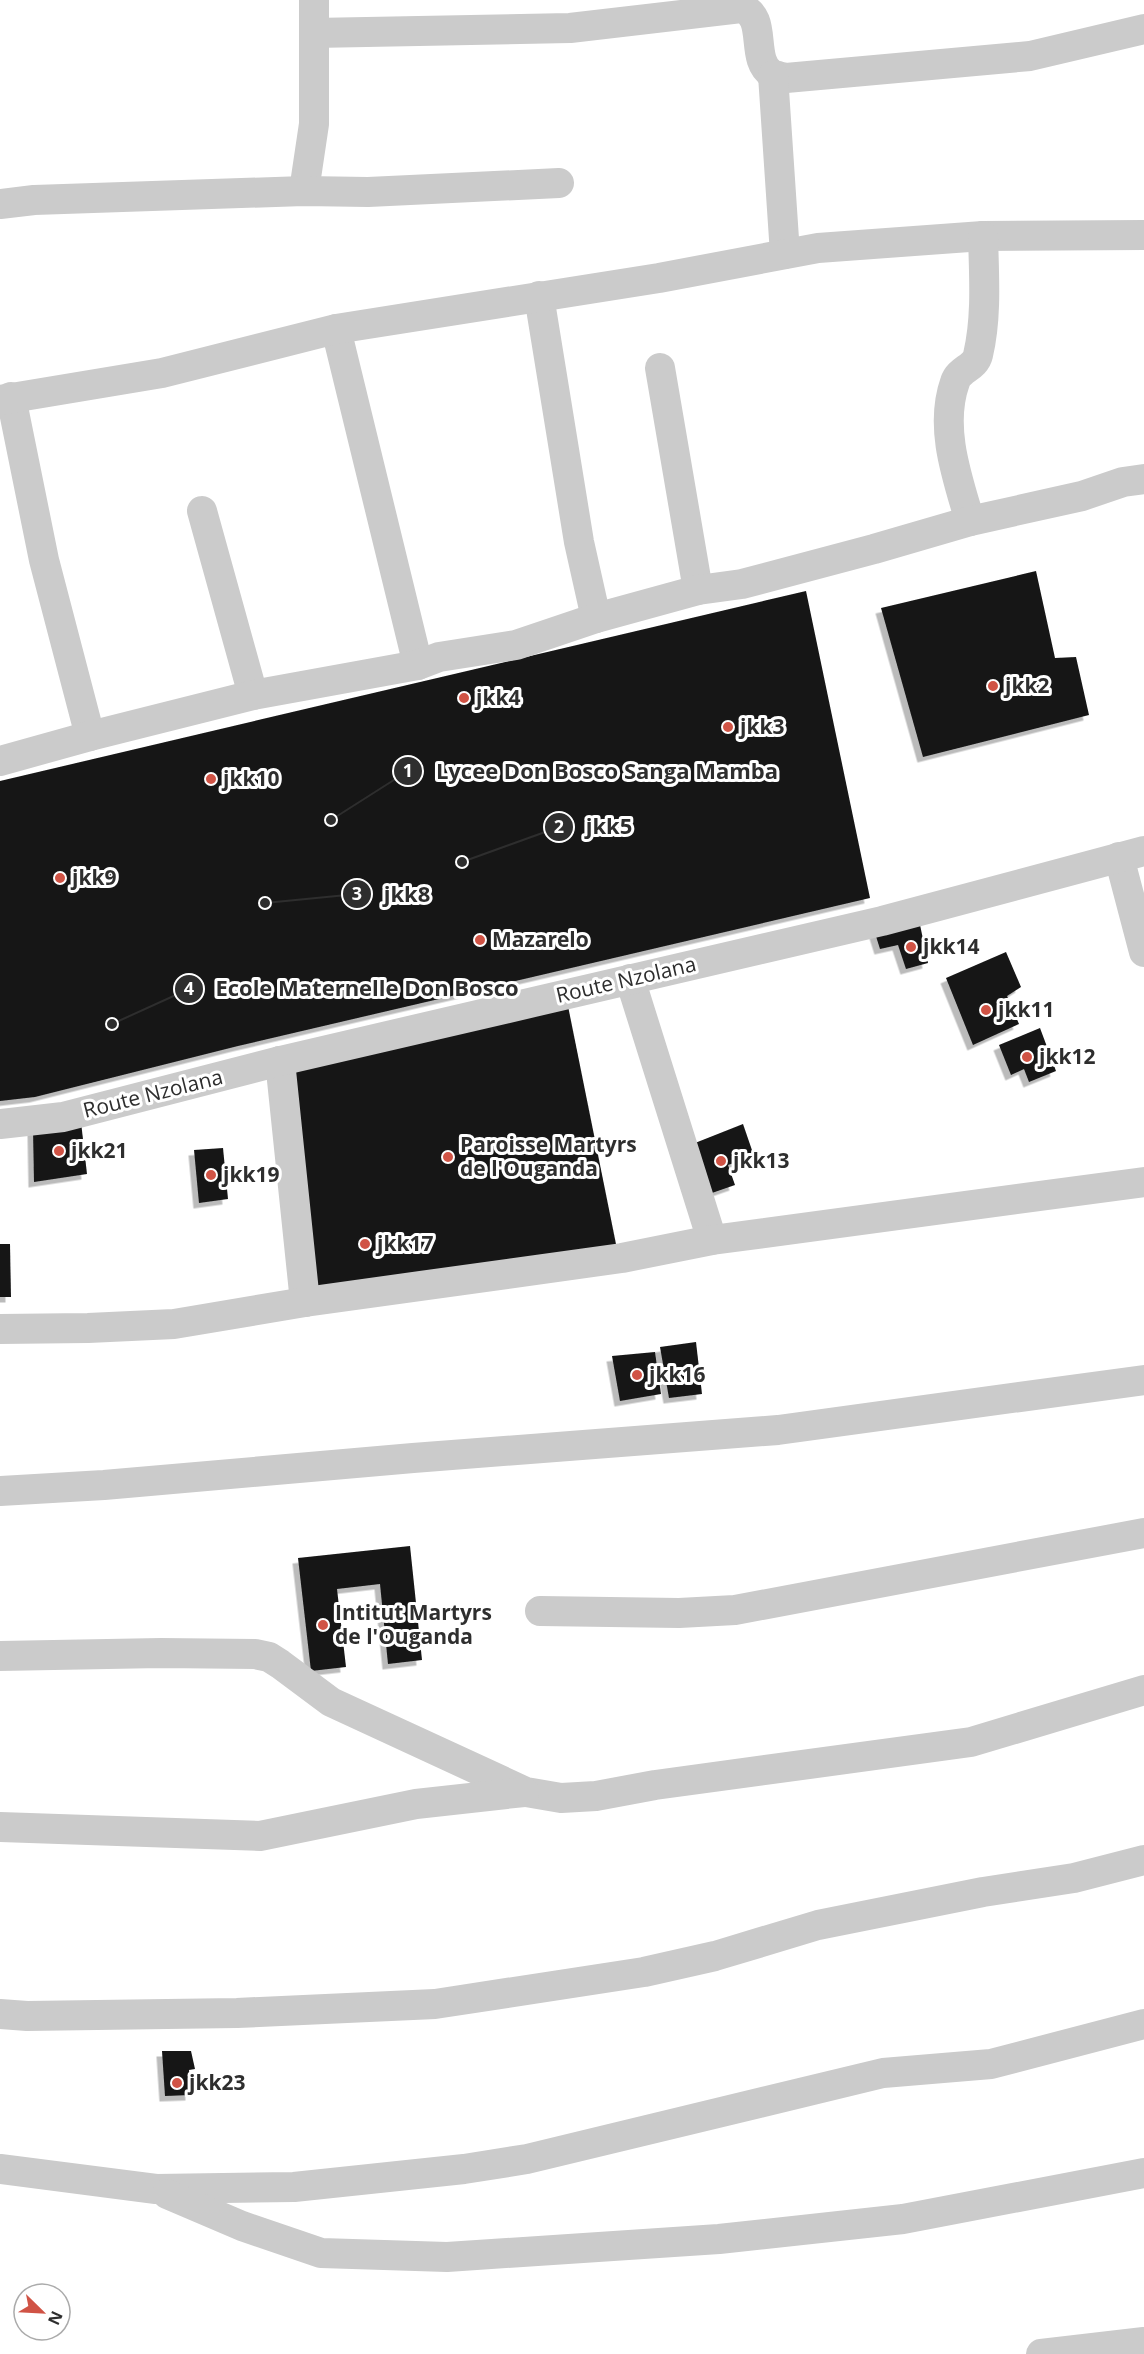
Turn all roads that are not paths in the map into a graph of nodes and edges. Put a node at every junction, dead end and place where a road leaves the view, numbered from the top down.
1 (314, 0) edge
2 (1144, 29) edge
3 (314, 33) junction
4 (773, 75) junction
5 (559, 183) dead end
6 (304, 191) junction
7 (0, 204) edge
8 (1144, 235) edge
9 (983, 236) junction
10 (785, 254) junction
11 (539, 296) junction
12 (336, 328) junction
13 (660, 368) dead end
14 (5, 398) edge
15 (1144, 479) edge
16 (202, 511) dead end
17 (969, 521) junction
18 (698, 590) junction
19 (596, 618) junction
20 (418, 665) junction
21 (253, 696) junction
22 (90, 736) junction
23 (0, 761) edge
24 (1131, 854) edge
25 (1144, 952) edge
26 (630, 979) junction
27 (280, 1061) junction
28 (0, 1124) edge
29 (1144, 1182) edge
30 (712, 1240) junction
31 (304, 1302) junction
32 (0, 1329) edge
33 (1144, 1380) edge
34 (0, 1491) edge
35 (1144, 1533) edge
36 (540, 1611) dead end
37 (0, 1656) edge
38 (1144, 1690) edge
39 (526, 1792) junction
40 (0, 1827) edge
41 (1144, 1860) edge
42 (0, 2014) edge
43 (1144, 2024) edge
44 (0, 2169) edge
45 (1144, 2173) edge
46 (156, 2189) junction
47 (1144, 2342) edge
48 (1041, 2354) edge

1 - 3 street
2 - 4 street
3 - 4 street
3 - 6 street
4 - 10 street
5 - 6 street
6 - 7 street
8 - 9 street
9 - 10 street
9 - 17 street
10 - 11 street
11 - 12 street
11 - 19 street
12 - 14 street
12 - 20 street
13 - 18 street
14 - 22 street
15 - 17 street
16 - 21 street
17 - 18 street
18 - 19 street
19 - 20 street
20 - 21 street
21 - 22 street
22 - 23 street
24 - 25 street
24 - 26 street, Route Nzolana
26 - 27 street, Route Nzolana
26 - 30 street
27 - 28 street, Route Nzolana
27 - 31 street
29 - 30 street
30 - 31 street
31 - 32 street
33 - 34 street
35 - 36 street
37 - 39 street
38 - 39 street
39 - 40 street
41 - 42 street
43 - 46 street
44 - 46 street
45 - 46 street
47 - 48 street

